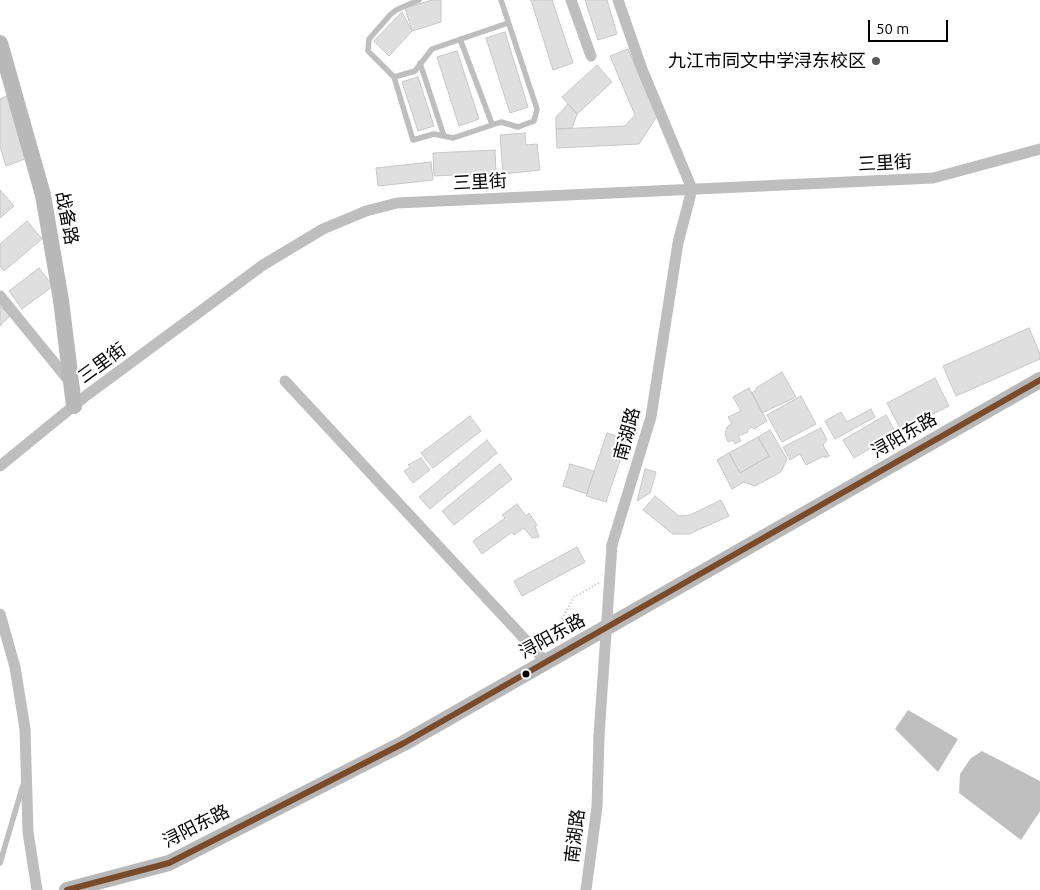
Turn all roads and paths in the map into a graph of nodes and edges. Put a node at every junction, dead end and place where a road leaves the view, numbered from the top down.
1 (418, 0) edge
2 (500, 0) edge
3 (572, 0) edge
4 (618, 0) edge
5 (508, 23) junction
6 (460, 39) junction
7 (0, 43) edge
8 (591, 56) dead end
9 (420, 63) junction
10 (394, 77) junction
11 (492, 124) junction
12 (444, 136) junction
13 (1040, 149) edge
14 (692, 189) junction
15 (0, 296) edge
16 (1040, 380) edge
17 (285, 381) dead end
18 (71, 383) junction
19 (74, 406) junction
20 (0, 466) edge
21 (610, 578) junction
22 (0, 614) edge
23 (552, 659) junction
24 (26, 770) junction
25 (0, 863) edge
26 (38, 890) edge
27 (67, 890) edge
28 (586, 890) edge

1 - 10 lane
2 - 5 lane
3 - 8 street
4 - 14 street
5 - 6 lane
5 - 11 lane
6 - 9 lane
6 - 11 lane
7 - 18 main road, 战备路
9 - 10 lane
9 - 12 lane
10 - 12 lane
11 - 12 lane
13 - 14 street, 三里街
14 - 19 street, 三里街
14 - 21 street, 南湖路, bridge
15 - 18 street
16 - 23 main road, 浔阳东路
17 - 23 street
18 - 19 main road, 战备路
19 - 20 street, 三里街
21 - 23 path
21 - 28 street, 南湖路, bridge
22 - 24 street
23 - 27 main road, 浔阳东路
24 - 25 lane
24 - 26 street

